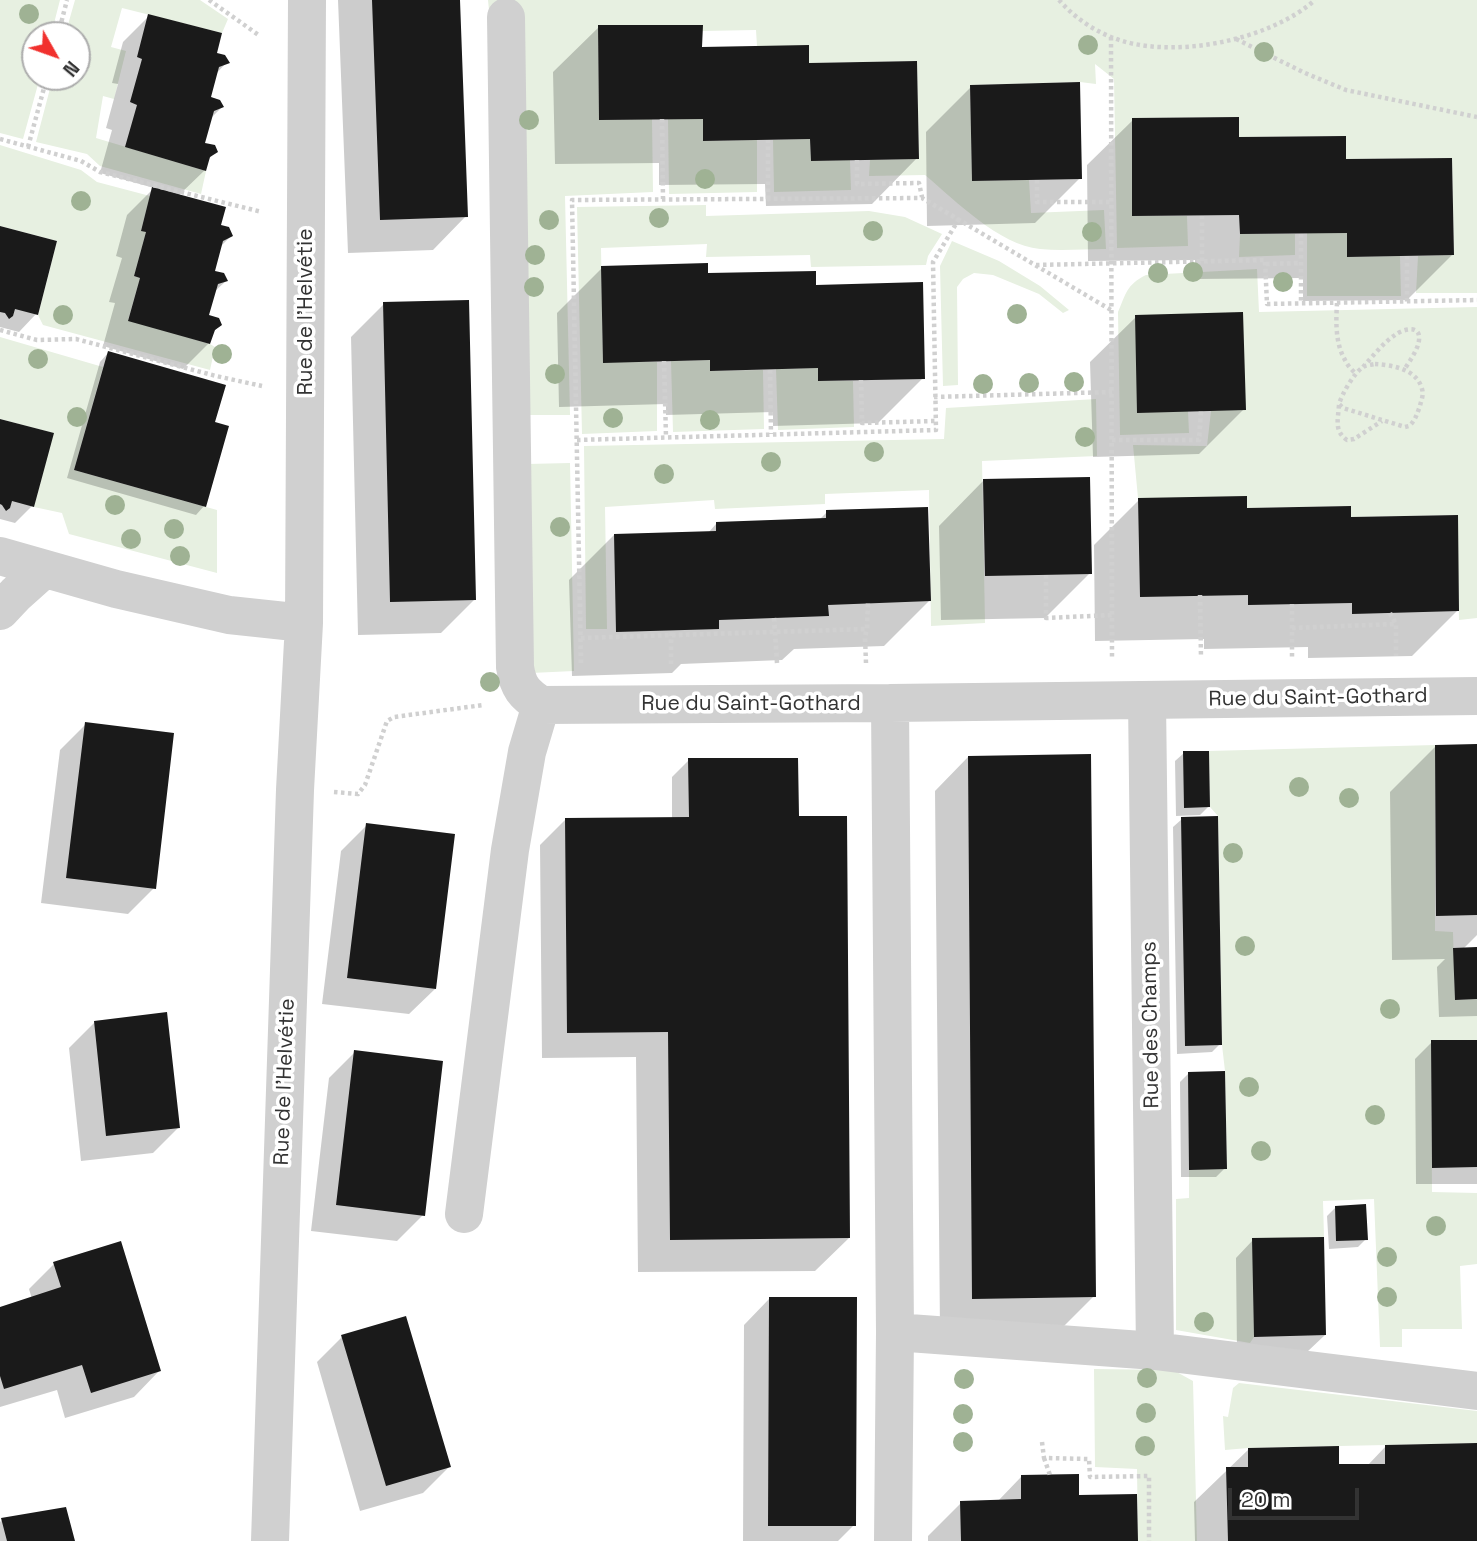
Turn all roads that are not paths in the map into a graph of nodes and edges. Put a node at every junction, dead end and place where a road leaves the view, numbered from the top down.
1 (307, 0) edge
2 (506, 17) dead end
3 (0, 556) edge
4 (44, 569) junction
5 (0, 611) edge
6 (304, 623) junction
7 (531, 695) junction
8 (1477, 696) edge
9 (1130, 700) junction
10 (890, 703) junction
11 (464, 1214) dead end
12 (895, 1332) junction
13 (1155, 1351) junction
14 (1477, 1391) edge
15 (270, 1541) edge
16 (893, 1541) edge

1 - 6 street, Rue de l'Helvétie
2 - 7 street
3 - 4 street
4 - 5 street
4 - 6 street
6 - 15 street, Rue de l'Helvétie
7 - 10 street, Rue du Saint-Gothard
7 - 11 street
8 - 9 street, Rue du Saint-Gothard
9 - 10 street, Rue du Saint-Gothard
9 - 13 street, Rue des Champs
10 - 12 street
12 - 13 street
12 - 16 street
13 - 14 street

